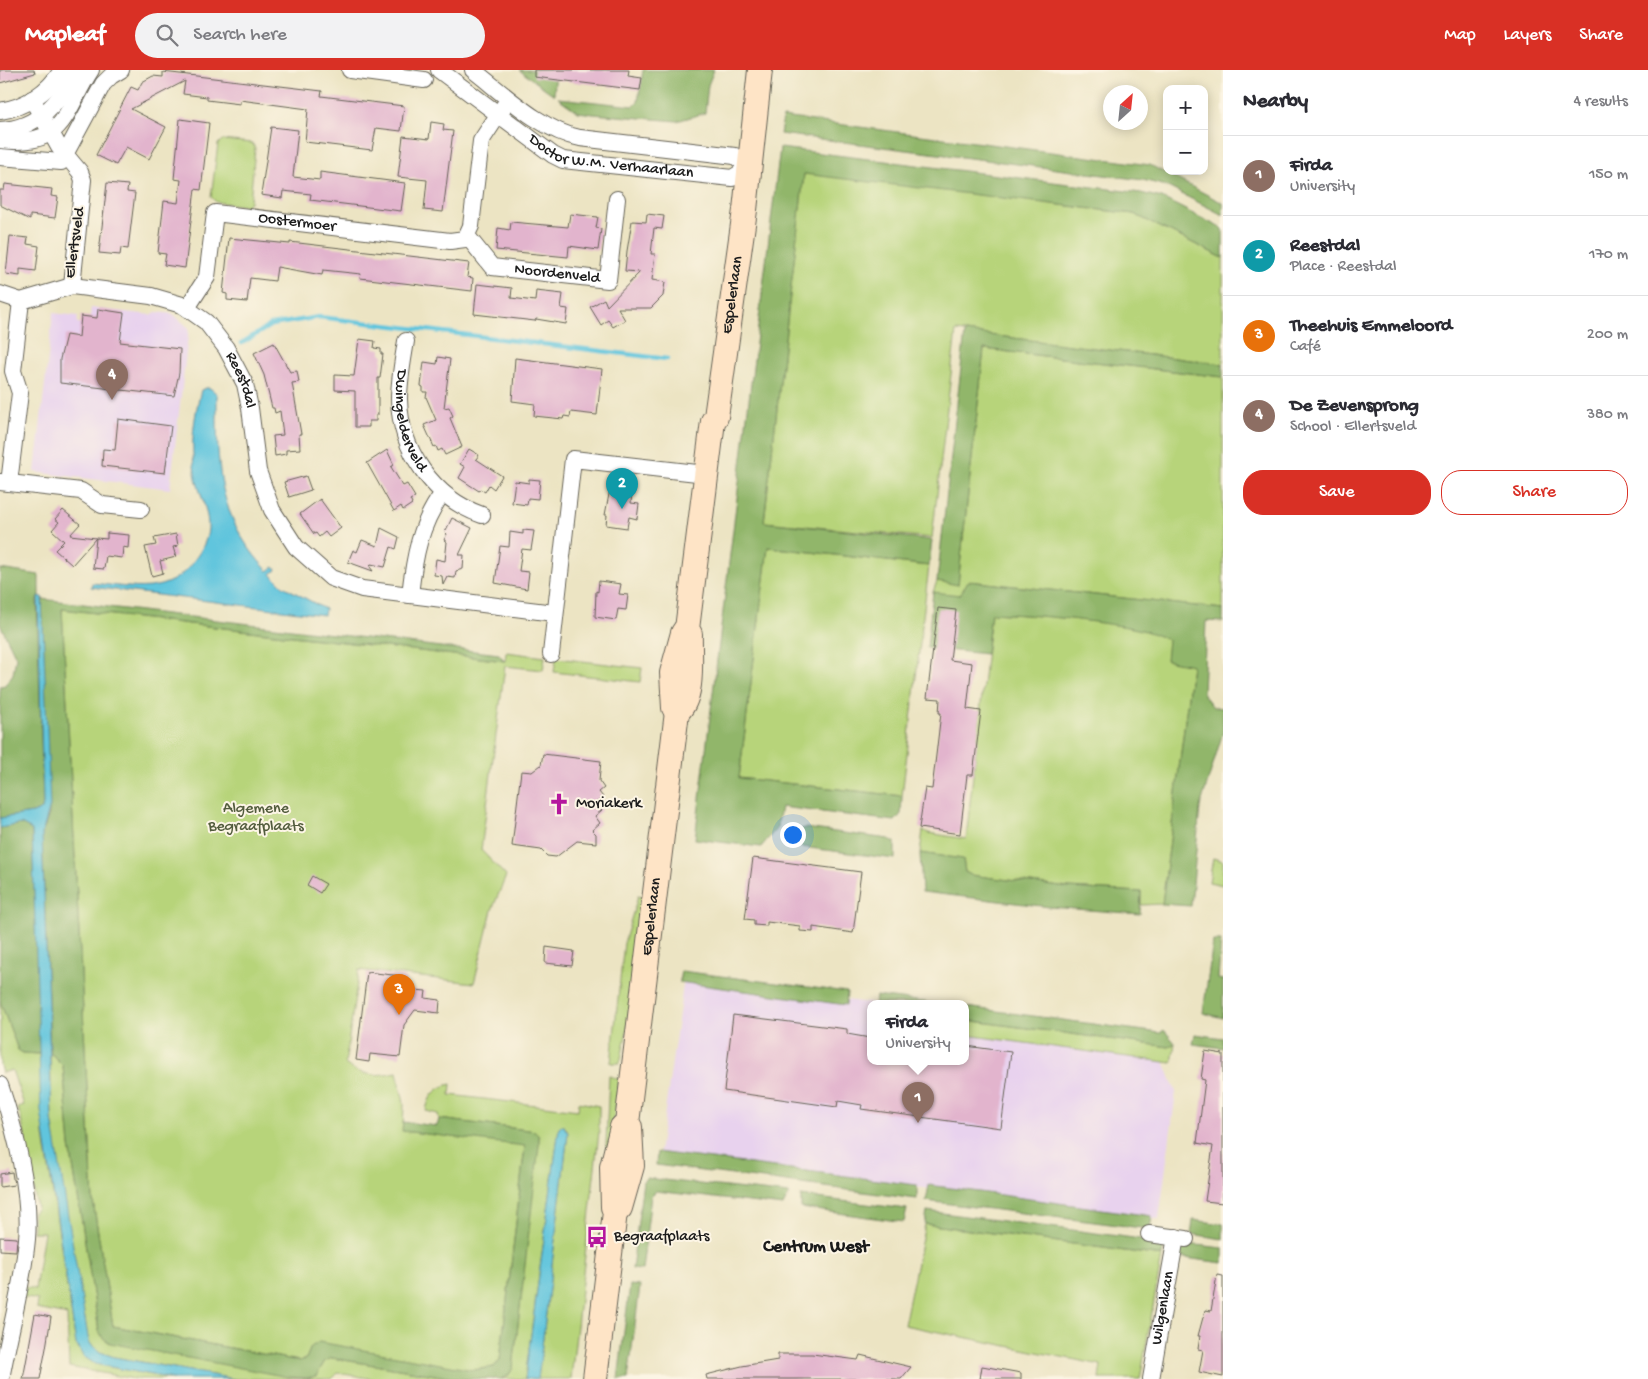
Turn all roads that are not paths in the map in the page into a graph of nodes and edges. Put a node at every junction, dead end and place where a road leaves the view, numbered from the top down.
1 (62, 70) edge
2 (77, 70) edge
3 (91, 70) edge
4 (121, 70) edge
5 (350, 70) edge
6 (439, 70) edge
7 (473, 70) edge
8 (746, 70) edge
9 (760, 70) edge
10 (414, 75) edge
11 (510, 98) junction
12 (32, 99) junction
13 (0, 111) edge
14 (498, 114) junction
15 (42, 116) junction
16 (0, 130) edge
17 (51, 132) junction
18 (0, 140) edge
19 (65, 154) junction
20 (0, 157) edge
21 (739, 167) junction
22 (617, 199) dead end
23 (468, 236) junction
24 (72, 286) junction
25 (0, 294) edge
26 (21, 301) junction
27 (187, 308) junction
28 (406, 342) dead end
29 (706, 474) junction
30 (11, 484) edge
31 (443, 493) junction
32 (141, 509) dead end
33 (482, 515) dead end
34 (410, 595) junction
35 (554, 613) junction
36 (551, 654) dead end
37 (0, 1085) edge
38 (1148, 1234) dead end
39 (1, 1379) edge
40 (595, 1379) edge
41 (1151, 1379) edge

1 - 12 street
2 - 15 street
3 - 17 street
4 - 19 street
5 - 10 street
6 - 14 street, Doctor W.M. Verhaarlaan
7 - 11 street, Doctor W.M. Verhaarlaan
8 - 21 main road, Espelerlaan
9 - 21 main road, Espelerlaan
11 - 14 street
11 - 21 street, Doctor W.M. Verhaarlaan
12 - 13 street
12 - 15 street
14 - 21 street, Doctor W.M. Verhaarlaan
14 - 23 street
15 - 16 street
15 - 17 street
17 - 18 street
17 - 19 street
19 - 20 street
19 - 24 street, Ellertsveld
21 - 29 main road, Espelerlaan
22 - 23 street, Noordenveld
23 - 27 street, Oostermoer
24 - 26 street, Ellertsveld
24 - 27 street
25 - 26 street
26 - 30 street
27 - 34 street, Reestdal
28 - 31 street, Dwingelderveld
29 - 35 street
29 - 40 main road, Espelerlaan
30 - 32 street
31 - 33 street, Dwingelderveld
31 - 34 street, Dwingelderveld
34 - 35 street, Reestdal
35 - 36 street
37 - 39 street
38 - 41 street, Wilgenlaan

